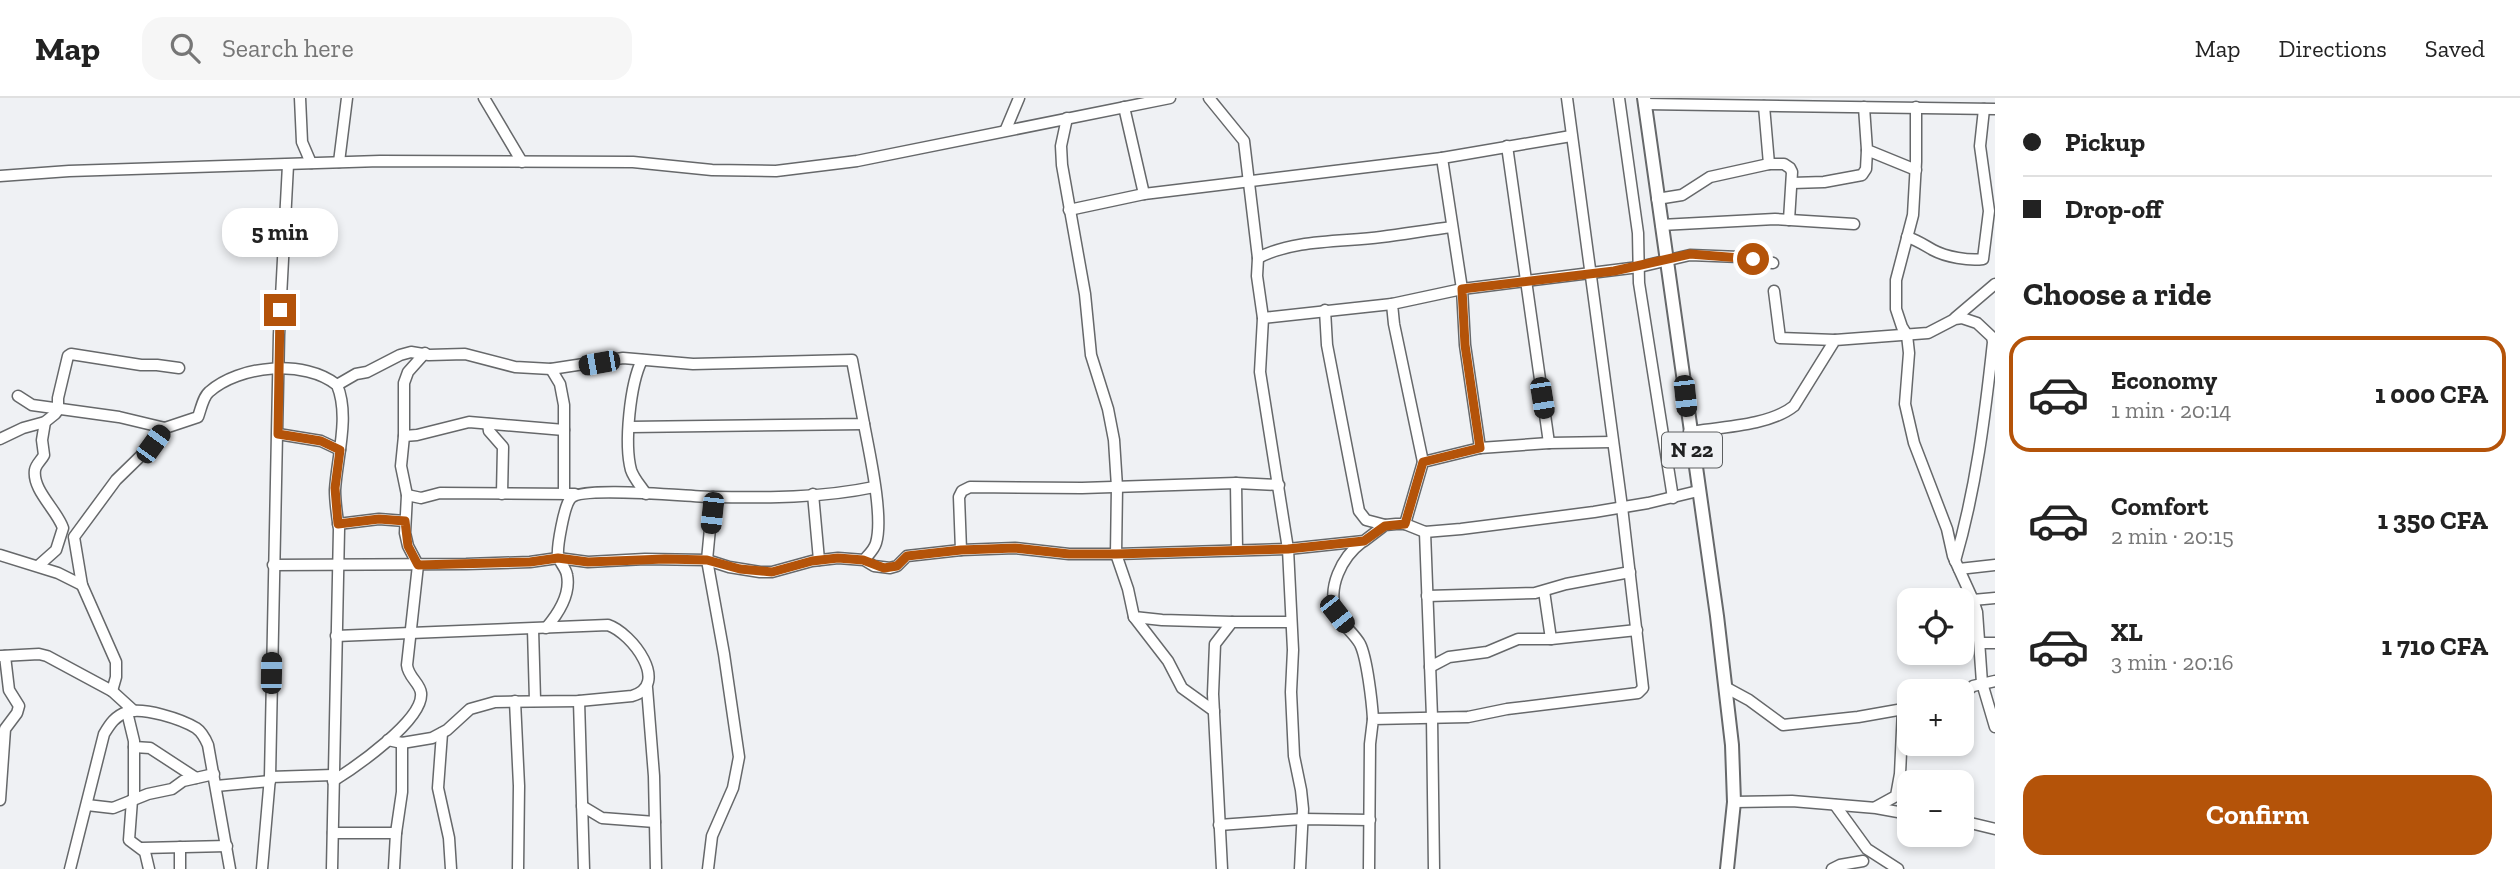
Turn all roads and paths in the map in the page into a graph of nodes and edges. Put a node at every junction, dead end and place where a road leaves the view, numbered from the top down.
1 (300, 98) edge
2 (347, 98) edge
3 (499, 98) edge
4 (1019, 98) edge
5 (1170, 98) edge
6 (1209, 98) edge
7 (1567, 98) edge
8 (1619, 98) edge
9 (1644, 101) edge
10 (1674, 101) edge
11 (1711, 101) edge
12 (1817, 102) edge
13 (1849, 102) edge
14 (487, 103) edge
15 (1130, 103) edge
16 (1922, 104) edge
17 (1764, 106) junction
18 (1864, 107) junction
19 (1984, 109) junction
20 (1995, 109) edge
21 (1067, 118) junction
22 (1006, 130) junction
23 (1571, 136) junction
24 (1507, 146) junction
25 (1867, 150) junction
26 (1442, 158) junction
27 (339, 162) junction
28 (522, 162) junction
29 (311, 163) junction
30 (288, 164) junction
31 (1769, 164) junction
32 (1916, 170) junction
33 (0, 176) edge
34 (1249, 182) junction
35 (1792, 183) junction
36 (1144, 194) junction
37 (1657, 199) junction
38 (1069, 210) junction
39 (1789, 220) junction
40 (1854, 224) dead end
41 (1661, 225) junction
42 (1452, 227) junction
43 (1907, 237) junction
44 (1258, 258) junction
45 (1667, 260) junction
46 (1773, 263) dead end
47 (1639, 267) junction
48 (1589, 275) junction
49 (1527, 282) junction
50 (1995, 284) edge
51 (1462, 289) junction
52 (1774, 292) dead end
53 (1392, 304) junction
54 (1325, 310) junction
55 (1263, 318) junction
56 (1955, 318) junction
57 (1907, 335) junction
58 (1835, 340) junction
59 (425, 353) junction
60 (642, 360) junction
61 (179, 368) dead end
62 (551, 369) junction
63 (278, 370) junction
64 (337, 385) junction
65 (18, 396) dead end
66 (58, 410) junction
67 (45, 422) junction
68 (488, 424) junction
69 (864, 424) junction
70 (629, 427) junction
71 (165, 428) junction
72 (564, 430) junction
73 (1689, 432) junction
74 (278, 434) junction
75 (404, 436) junction
76 (0, 439) edge
77 (1612, 442) junction
78 (1549, 443) junction
79 (1480, 448) junction
80 (340, 450) junction
81 (1423, 462) junction
82 (1236, 483) junction
83 (1279, 485) junction
84 (874, 487) junction
85 (1117, 487) junction
86 (1698, 491) junction
87 (502, 494) junction
88 (569, 494) junction
89 (646, 494) junction
90 (813, 494) junction
91 (407, 495) junction
92 (713, 497) junction
93 (1672, 498) junction
94 (1622, 507) junction
95 (405, 521) junction
96 (338, 524) junction
97 (1405, 524) junction
98 (1385, 526) junction
99 (1424, 532) junction
100 (1364, 541) junction
101 (1288, 549) junction
102 (961, 550) junction
103 (1237, 550) junction
104 (1116, 554) junction
105 (0, 555) edge
106 (558, 558) junction
107 (707, 560) junction
108 (819, 560) junction
109 (863, 560) junction
110 (273, 565) junction
111 (418, 565) junction
112 (1957, 565) junction
113 (1995, 565) edge
114 (38, 566) junction
115 (338, 566) junction
116 (1630, 572) junction
117 (82, 585) junction
118 (1968, 588) edge
119 (1544, 591) junction
120 (1427, 596) junction
121 (1995, 598) edge
122 (1974, 600) edge
123 (1974, 603) edge
124 (1134, 617) junction
125 (1232, 622) junction
126 (1292, 622) junction
127 (547, 628) junction
128 (533, 629) junction
129 (1637, 630) junction
130 (412, 634) junction
131 (336, 636) junction
132 (1551, 639) junction
133 (1980, 643) junction
134 (1995, 643) edge
135 (3, 656) edge
136 (1430, 667) junction
137 (1995, 681) edge
138 (1982, 683) junction
139 (1974, 686) edge
140 (1725, 687) junction
141 (647, 688) junction
142 (112, 691) junction
143 (535, 700) junction
144 (515, 701) junction
145 (579, 701) junction
146 (1897, 710) edge
147 (130, 711) junction
148 (1214, 711) junction
149 (1432, 717) junction
150 (1373, 719) junction
151 (1994, 721) edge
152 (442, 733) junction
153 (388, 740) junction
154 (402, 743) junction
155 (134, 747) junction
156 (1902, 756) edge
157 (214, 774) junction
158 (196, 778) junction
159 (333, 778) junction
160 (270, 779) junction
161 (216, 786) junction
162 (133, 799) junction
163 (0, 800) edge
164 (1734, 802) junction
165 (1835, 805) junction
166 (87, 806) junction
167 (582, 806) junction
168 (1876, 808) junction
169 (1897, 812) edge
170 (1302, 819) junction
171 (1370, 820) junction
172 (655, 822) junction
173 (1974, 823) edge
174 (1219, 825) junction
175 (1993, 826) edge
176 (333, 833) junction
177 (396, 833) junction
178 (227, 846) junction
179 (180, 847) junction
180 (142, 848) junction
181 (1867, 849) junction
182 (1863, 865) edge
183 (70, 869) edge
184 (149, 869) edge
185 (180, 869) edge
186 (230, 869) edge
187 (262, 869) edge
188 (332, 869) edge
189 (394, 869) edge
190 (451, 869) edge
191 (518, 869) edge
192 (584, 869) edge
193 (656, 869) edge
194 (708, 869) edge
195 (1222, 869) edge
196 (1300, 869) edge
197 (1369, 869) edge
198 (1434, 869) edge
199 (1727, 869) edge
200 (1832, 869) edge
201 (1898, 869) edge

1 - 29 street
2 - 27 street
3 - 14 street
4 - 22 street
5 - 15 street
6 - 34 street
7 - 23 street
8 - 47 street
9 - 10 street
9 - 37 main road, N 22
10 - 11 street
11 - 17 street
12 - 13 street
12 - 17 street
13 - 18 street
14 - 28 street
15 - 21 street
15 - 36 street
16 - 18 street
16 - 19 street
16 - 32 street
17 - 31 street
18 - 25 street
19 - 20 street
19 - 43 street
21 - 22 street
21 - 38 street
22 - 28 street
23 - 24 street
23 - 48 street
24 - 26 street
24 - 49 street
25 - 32 street
25 - 35 street
26 - 34 street
26 - 42 street
27 - 28 street
27 - 29 street
29 - 30 street
30 - 33 street
30 - 63 street
31 - 35 street
31 - 37 street
32 - 43 street
34 - 36 street
34 - 44 street
35 - 39 street
36 - 38 street
37 - 41 main road, N 22
38 - 85 street
39 - 40 street
39 - 41 street
41 - 45 main road, N 22
42 - 44 street
42 - 51 street
43 - 57 street
44 - 55 street
45 - 46 street
45 - 47 street
45 - 73 main road, N 22
47 - 48 street
47 - 93 street
48 - 49 street
48 - 77 street
49 - 51 street
49 - 78 street
50 - 56 street
51 - 53 street
51 - 79 street
52 - 58 street
53 - 54 street
53 - 81 street
54 - 55 street
54 - 98 street
55 - 83 street
56 - 57 street
56 - 112 street
57 - 58 street
57 - 112 street
58 - 73 street
59 - 62 street
59 - 64 street
59 - 75 street
60 - 62 street
60 - 69 street
60 - 70 street
61 - 66 street
62 - 72 street
63 - 64 street
63 - 71 street
63 - 74 street
64 - 80 street
65 - 66 street
66 - 67 street
66 - 71 street
67 - 76 street
67 - 114 street
68 - 72 street
68 - 75 street
68 - 87 street
69 - 70 street
69 - 84 street
70 - 89 street
71 - 117 street
72 - 88 street
73 - 86 main road, N 22
74 - 80 street
74 - 110 street
75 - 91 street
77 - 78 street
77 - 94 street
78 - 79 street
79 - 81 street
80 - 96 street
81 - 97 street
82 - 83 street
82 - 85 street
82 - 103 street
83 - 101 street
84 - 90 street
84 - 109 street
85 - 102 street
85 - 104 street
86 - 93 street
86 - 140 main road, N 22
87 - 88 street
87 - 91 street
88 - 89 street
88 - 106 street
89 - 92 street
90 - 92 street
90 - 108 street
91 - 95 street
92 - 107 street
93 - 94 street
94 - 99 street
94 - 116 street
95 - 96 street
95 - 111 street
96 - 115 street
97 - 98 street
97 - 99 street
98 - 100 street
99 - 120 street
100 - 101 street
100 - 150 street
101 - 103 street
101 - 126 street
102 - 104 street
102 - 109 street
103 - 104 street
104 - 124 street
105 - 114 street
106 - 107 street
106 - 111 street
106 - 127 street
107 - 108 street
107 - 194 street
108 - 109 street
110 - 115 street
110 - 160 street
111 - 115 street
111 - 130 street
112 - 113 street
112 - 118 street
114 - 117 street
115 - 131 street
116 - 119 street
116 - 129 street
117 - 142 street
119 - 120 street
119 - 132 street
120 - 136 street
121 - 122 street
123 - 133 street
124 - 125 street
124 - 148 street
125 - 126 street
125 - 148 street
126 - 170 street
127 - 128 street
127 - 141 street
128 - 130 street
128 - 143 street
129 - 132 street
129 - 149 street
130 - 131 street
130 - 153 street
131 - 159 street
132 - 136 street
133 - 134 street
133 - 138 street
135 - 142 street
135 - 163 street
136 - 149 street
137 - 138 street
138 - 139 street
138 - 151 street
140 - 146 street
140 - 164 main road, N 22
141 - 145 street
141 - 172 street
142 - 147 street
143 - 144 street
143 - 145 street
144 - 152 street
144 - 191 street
145 - 167 street
147 - 155 street
147 - 157 street
147 - 166 street
148 - 174 street
149 - 150 street
149 - 198 street
150 - 171 street
152 - 154 street
152 - 190 street
153 - 154 street
153 - 159 street
154 - 177 street
155 - 158 street
155 - 162 street
156 - 168 street
157 - 158 street
157 - 161 street
158 - 162 street
159 - 160 street
159 - 176 street
160 - 161 street
160 - 187 street
161 - 178 street
162 - 166 street
162 - 180 street
164 - 165 street
164 - 199 main road, N 22
165 - 168 street
165 - 181 street
166 - 183 street
167 - 172 street
167 - 192 street
168 - 169 street
170 - 171 street
170 - 174 street
170 - 196 street
171 - 197 street
172 - 193 street
173 - 175 street
174 - 195 street
176 - 177 street
176 - 188 street
177 - 189 street
178 - 179 street
178 - 186 street
179 - 180 street
179 - 185 street
180 - 184 street
181 - 182 street
181 - 201 street
182 - 200 street

